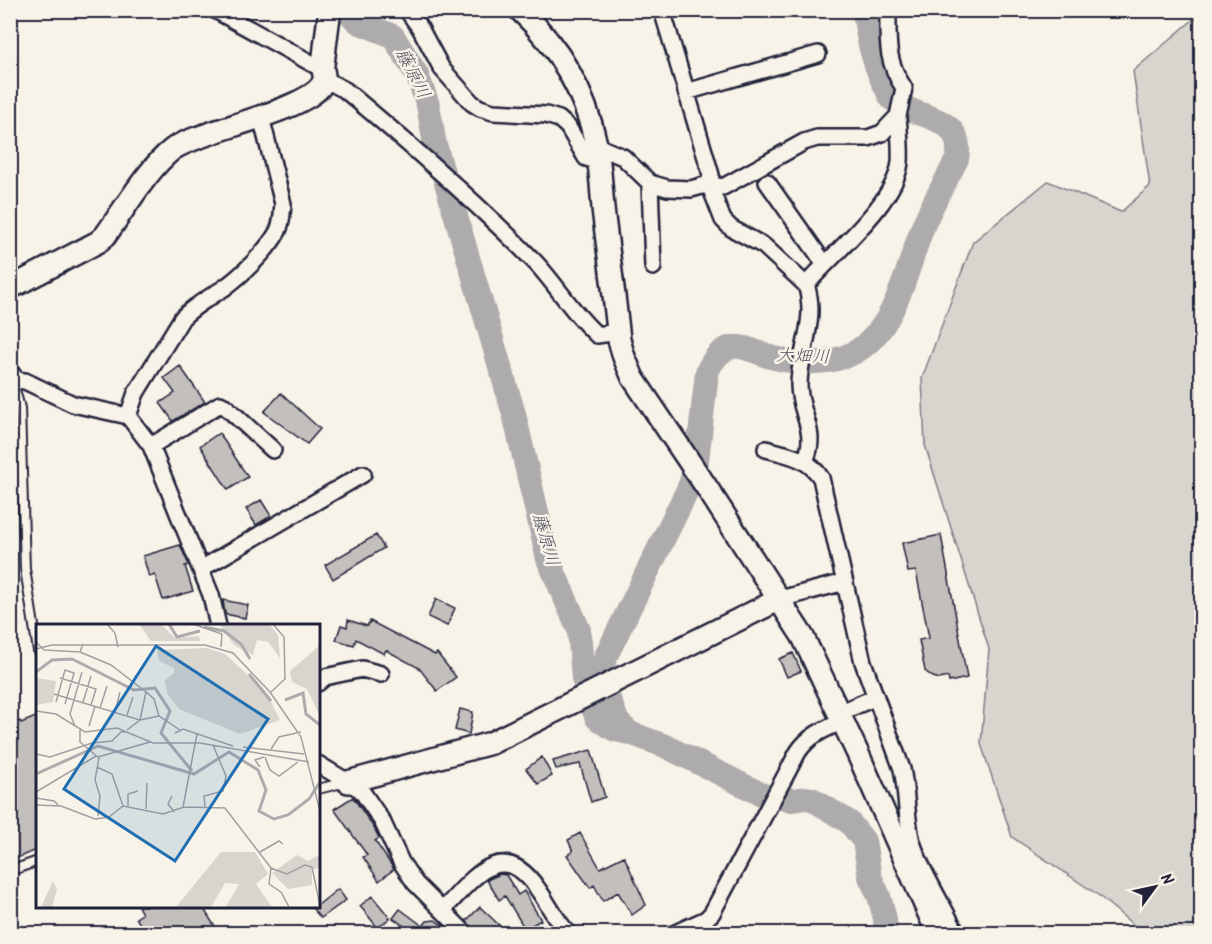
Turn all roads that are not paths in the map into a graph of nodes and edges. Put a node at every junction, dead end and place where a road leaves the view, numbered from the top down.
1 (215, 10) edge
2 (330, 10) edge
3 (407, 10) edge
4 (520, 10) edge
5 (662, 10) edge
6 (888, 10) edge
7 (818, 54) dead end
8 (323, 74) junction
9 (686, 92) junction
10 (899, 114) junction
11 (261, 117) junction
12 (597, 154) junction
13 (767, 182) dead end
14 (650, 183) junction
15 (709, 184) junction
16 (825, 264) junction
17 (652, 267) dead end
18 (806, 285) junction
19 (10, 288) edge
20 (618, 332) junction
21 (12, 378) edge
22 (128, 416) junction
23 (151, 447) junction
24 (766, 449) dead end
25 (273, 450) dead end
26 (805, 461) junction
27 (363, 474) dead end
28 (201, 569) junction
29 (845, 582) junction
30 (780, 599) junction
31 (218, 624) edge
32 (36, 638) edge
33 (381, 674) dead end
34 (320, 681) edge
35 (876, 697) junction
36 (841, 717) junction
37 (320, 765) edge
38 (348, 782) junction
39 (320, 789) edge
40 (36, 862) edge
41 (11, 872) edge
42 (443, 910) junction
43 (466, 933) edge
44 (569, 933) edge
45 (673, 933) edge
46 (938, 933) edge
47 (957, 933) edge

1 - 8 street
2 - 8 street
3 - 12 street
4 - 12 street
5 - 9 street
6 - 10 street
7 - 9 street
8 - 11 street
8 - 20 street
9 - 15 street
10 - 15 street
10 - 16 street
11 - 19 street
11 - 22 street
12 - 14 street
12 - 20 street
13 - 16 street
14 - 15 street
14 - 17 street
15 - 18 street
16 - 18 street
18 - 26 street
20 - 30 street
21 - 22 street
21 - 32 lane
22 - 23 street
23 - 25 street
23 - 28 street
24 - 26 street
26 - 29 street
27 - 28 street
28 - 31 street
29 - 30 street
29 - 35 street
30 - 36 street
30 - 38 street
33 - 34 street
35 - 36 street
35 - 47 street
36 - 45 street
36 - 46 street
37 - 38 street
38 - 39 lane
38 - 42 street
40 - 41 lane
42 - 43 street
42 - 44 street

